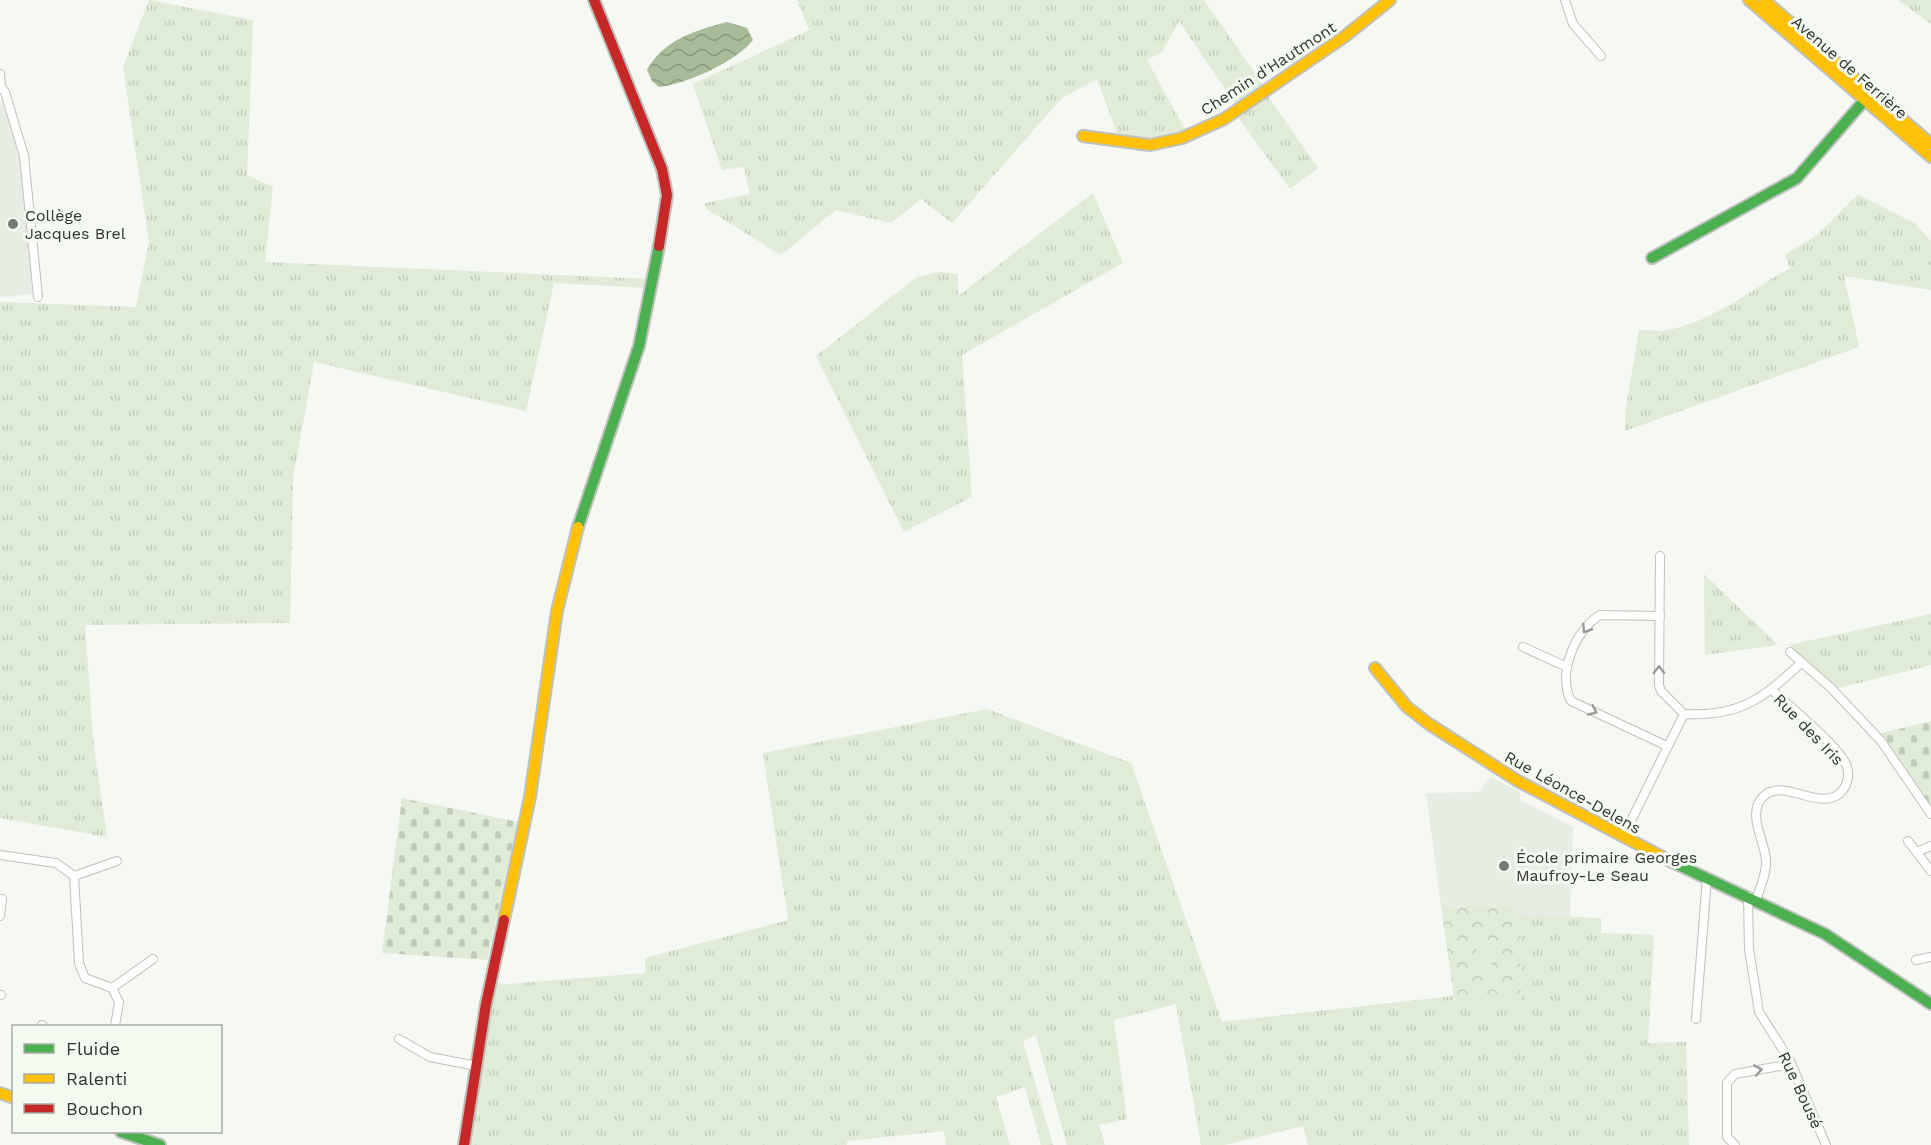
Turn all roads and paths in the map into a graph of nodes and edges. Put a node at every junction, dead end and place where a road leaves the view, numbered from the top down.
1 (594, 0) edge
2 (1390, 0) edge
3 (1565, 0) edge
4 (1749, 0) edge
5 (1764, 0) edge
6 (1601, 56) dead end
7 (0, 74) edge
8 (1, 88) edge
9 (1870, 97) junction
10 (1083, 136) dead end
11 (1931, 144) edge
12 (1931, 157) edge
13 (1652, 258) dead end
14 (38, 297) dead end
15 (1660, 556) dead end
16 (1659, 616) junction
17 (1523, 647) dead end
18 (1790, 652) dead end
19 (1801, 663) junction
20 (1567, 667) junction
21 (1375, 668) dead end
22 (1772, 690) junction
23 (1684, 714) junction
24 (1667, 746) junction
25 (1931, 814) edge
26 (1623, 837) junction
27 (1908, 841) dead end
28 (1931, 846) edge
29 (1917, 852) junction
30 (0, 855) edge
31 (117, 861) dead end
32 (1931, 871) edge
33 (74, 876) junction
34 (1707, 878) junction
35 (1752, 898) junction
36 (2, 899) dead end
37 (0, 916) edge
38 (1931, 957) edge
39 (153, 958) dead end
40 (1917, 960) dead end
41 (112, 988) junction
42 (1931, 1004) edge
43 (1696, 1019) dead end
44 (115, 1025) edge
45 (399, 1039) dead end
46 (1791, 1064) junction
47 (477, 1066) junction
48 (127, 1133) edge
49 (1823, 1144) edge
50 (160, 1145) edge
51 (464, 1145) edge
52 (1735, 1145) edge

1 - 47 street
2 - 10 street, Chemin d'Hautmont
3 - 6 street
4 - 9 street, Avenue de Ferrière
5 - 9 street, Avenue de Ferrière
7 - 8 street
8 - 14 street
9 - 11 street, Avenue de Ferrière
9 - 12 street, Avenue de Ferrière
9 - 13 street
15 - 16 street
16 -> 20 street
23 -> 16 street
17 - 20 street
18 - 19 street
19 - 22 street
19 - 25 street
20 -> 24 street
21 - 26 street, Rue Léonce-Delens
22 - 23 street
22 - 35 street, Rue des Iris
23 - 24 street
24 - 26 street
26 - 34 street, Rue Léonce-Delens
27 - 29 street
28 - 29 street
29 - 32 street
30 - 33 street
31 - 33 street
33 - 41 street
34 - 35 street, Rue Léonce-Delens
34 - 43 street
35 - 42 street, Rue Léonce-Delens
35 - 46 street, Rue Bousé
36 - 37 street
38 - 40 street
39 - 41 street
41 - 44 street
45 - 47 street
46 - 49 street, Rue Bousé
52 -> 46 street
47 - 51 street
48 - 50 street

